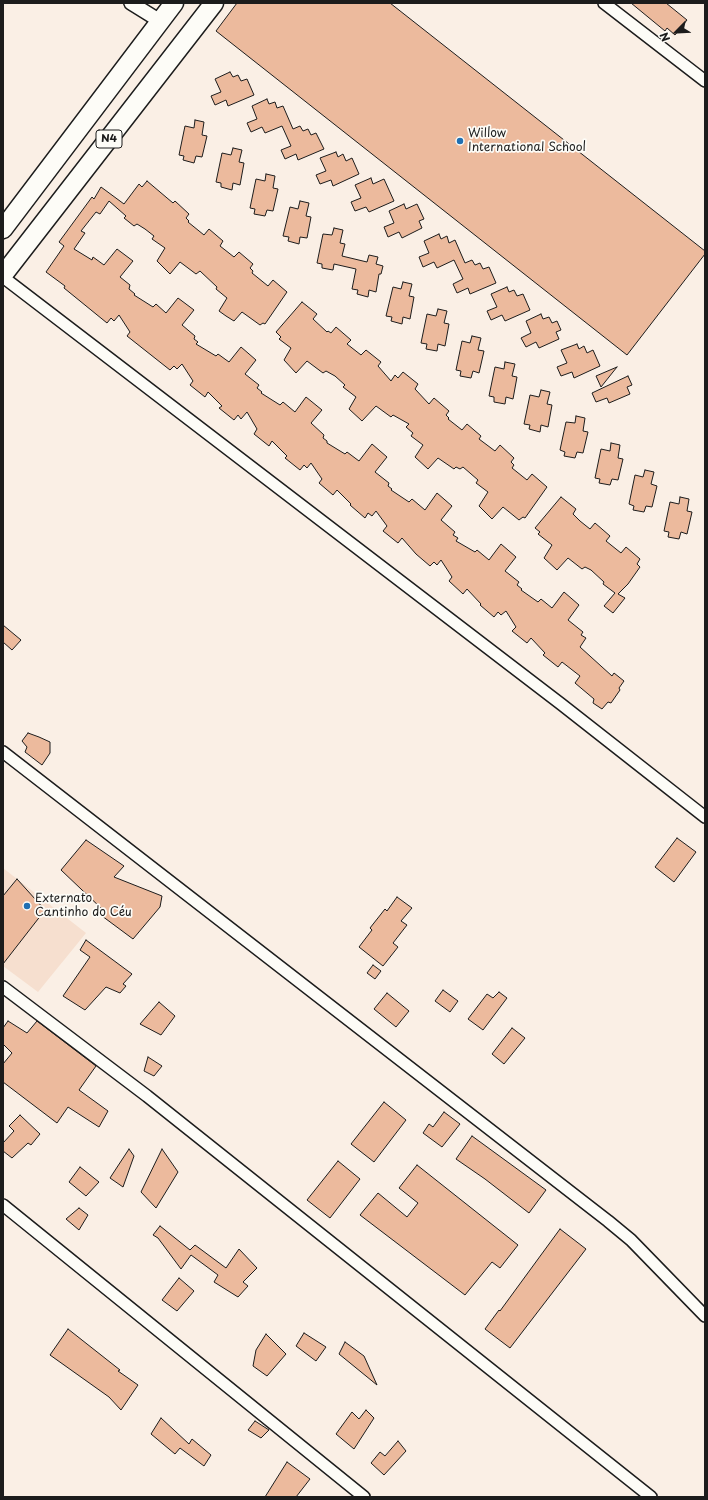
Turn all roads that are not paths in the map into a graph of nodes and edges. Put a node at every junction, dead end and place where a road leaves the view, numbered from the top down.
1 (131, 3) edge
2 (174, 3) edge
3 (214, 3) edge
4 (604, 3) edge
5 (160, 21) junction
6 (705, 81) edge
7 (3, 229) edge
8 (3, 276) edge
9 (3, 752) edge
10 (705, 816) edge
11 (3, 987) edge
12 (3, 1205) edge
13 (705, 1316) edge
14 (364, 1497) edge
15 (651, 1497) edge

1 - 5 street
2 - 5 highway, N4
3 - 8 highway, N4
4 - 6 street
5 - 7 highway, N4
8 - 10 street
9 - 13 street
11 - 15 street
12 - 14 street

